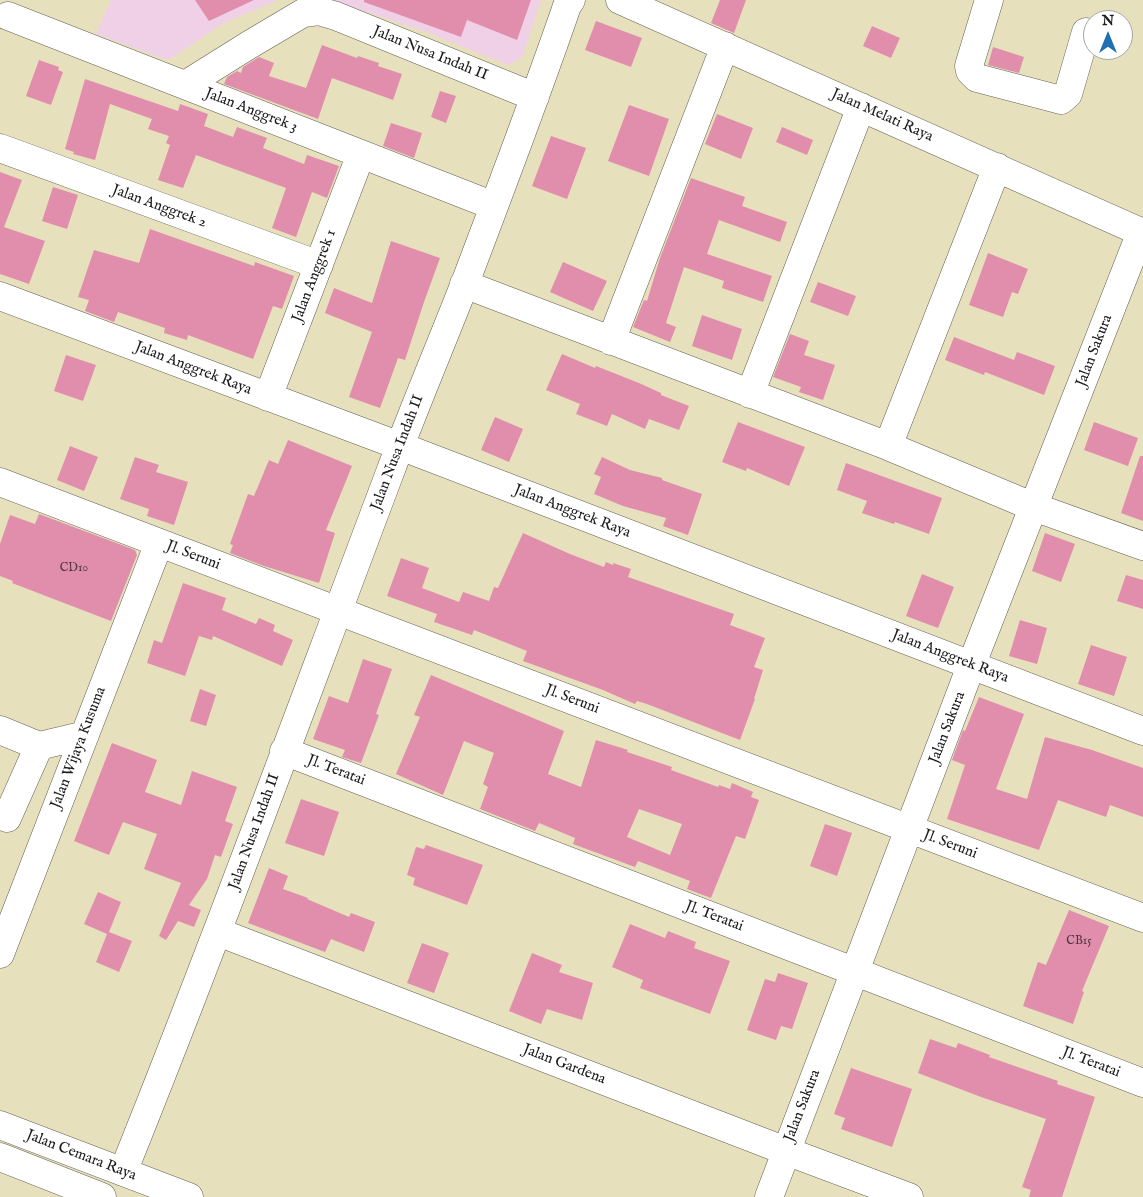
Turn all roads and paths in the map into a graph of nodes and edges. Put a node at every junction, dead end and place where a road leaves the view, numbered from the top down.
1 (571, 0) edge
2 (620, 0) edge
3 (989, 0) edge
4 (8, 16) edge
5 (1083, 42) edge
6 (724, 46) junction
7 (185, 85) junction
8 (535, 97) junction
9 (861, 108) junction
10 (0, 148) edge
11 (361, 154) junction
12 (997, 167) junction
13 (494, 206) junction
14 (1142, 233) edge
15 (318, 265) junction
16 (464, 284) junction
17 (0, 296) edge
18 (611, 341) junction
19 (750, 394) junction
20 (268, 397) junction
21 (400, 446) junction
22 (888, 446) junction
23 (0, 482) edge
24 (1034, 508) junction
25 (159, 543) junction
26 (1143, 546) edge
27 (338, 610) junction
28 (971, 666) junction
29 (0, 730) edge
30 (1143, 730) edge
31 (85, 735) junction
32 (39, 746) junction
33 (284, 751) junction
34 (3, 817) edge
35 (909, 829) junction
36 (46, 834) junction
37 (1143, 918) edge
38 (218, 932) junction
39 (0, 954) edge
40 (854, 972) junction
41 (1143, 1083) edge
42 (0, 1125) edge
43 (786, 1151) junction
44 (0, 1157) edge
45 (124, 1172) junction
46 (72, 1192) edge
47 (102, 1197) edge
48 (189, 1197) edge
49 (769, 1197) edge
50 (909, 1197) edge

1 - 8 street
2 - 6 street, Jalan Melati Raya
3 - 5 street
4 - 7 street, Jalan Anggrek 3
6 - 9 street, Jalan Melati Raya
6 - 18 street
7 - 8 street, Jalan Nusa Indah II
7 - 11 street, Jalan Anggrek 3
8 - 13 street, Jalan Nusa Indah II
9 - 12 street, Jalan Melati Raya
9 - 19 street
10 - 15 street, Jalan Anggrek 2
11 - 13 street, Jalan Anggrek 3
11 - 15 street, Jalan Anggrek 1
12 - 14 street, Jalan Melati Raya
12 - 22 street
13 - 16 street, Jalan Nusa Indah II
14 - 24 street, Jalan Sakura
15 - 20 street, Jalan Anggrek 1
16 - 18 street
16 - 21 street, Jalan Nusa Indah II
17 - 20 street, Jalan Anggrek Raya
18 - 19 street
19 - 22 street
20 - 21 street, Jalan Anggrek Raya
21 - 27 street, Jalan Nusa Indah II
21 - 28 street, Jalan Anggrek Raya
22 - 24 street
23 - 25 street, Jl. Seruni
24 - 26 street
24 - 28 street, Jalan Sakura
25 - 27 street, Jl. Seruni
25 - 31 street, Jalan Wijaya Kusuma
27 - 33 street, Jalan Nusa Indah II
27 - 35 street, Jl. Seruni
28 - 30 street, Jalan Anggrek Raya
28 - 35 street, Jalan Sakura
29 - 32 street
31 - 32 street
31 - 36 street, Jalan Wijaya Kusuma
32 - 34 street
33 - 38 street, Jalan Nusa Indah II
33 - 40 street, Jl. Teratai
34 - 36 street
35 - 37 street, Jl. Seruni
35 - 40 street, Jalan Sakura
36 - 39 street, Jalan Wijaya Kusuma
38 - 43 street, Jalan Gardena
38 - 45 street, Jalan Nusa Indah II
40 - 41 street, Jl. Teratai
40 - 43 street, Jalan Sakura
42 - 45 street, Jalan Cemara Raya
43 - 49 street, Jalan Sakura
43 - 50 street, Jalan Gardena
44 - 46 street, Jalan Cemara Raya
45 - 48 street, Jalan Cemara Raya
46 - 47 street, Jalan Cemara Raya

